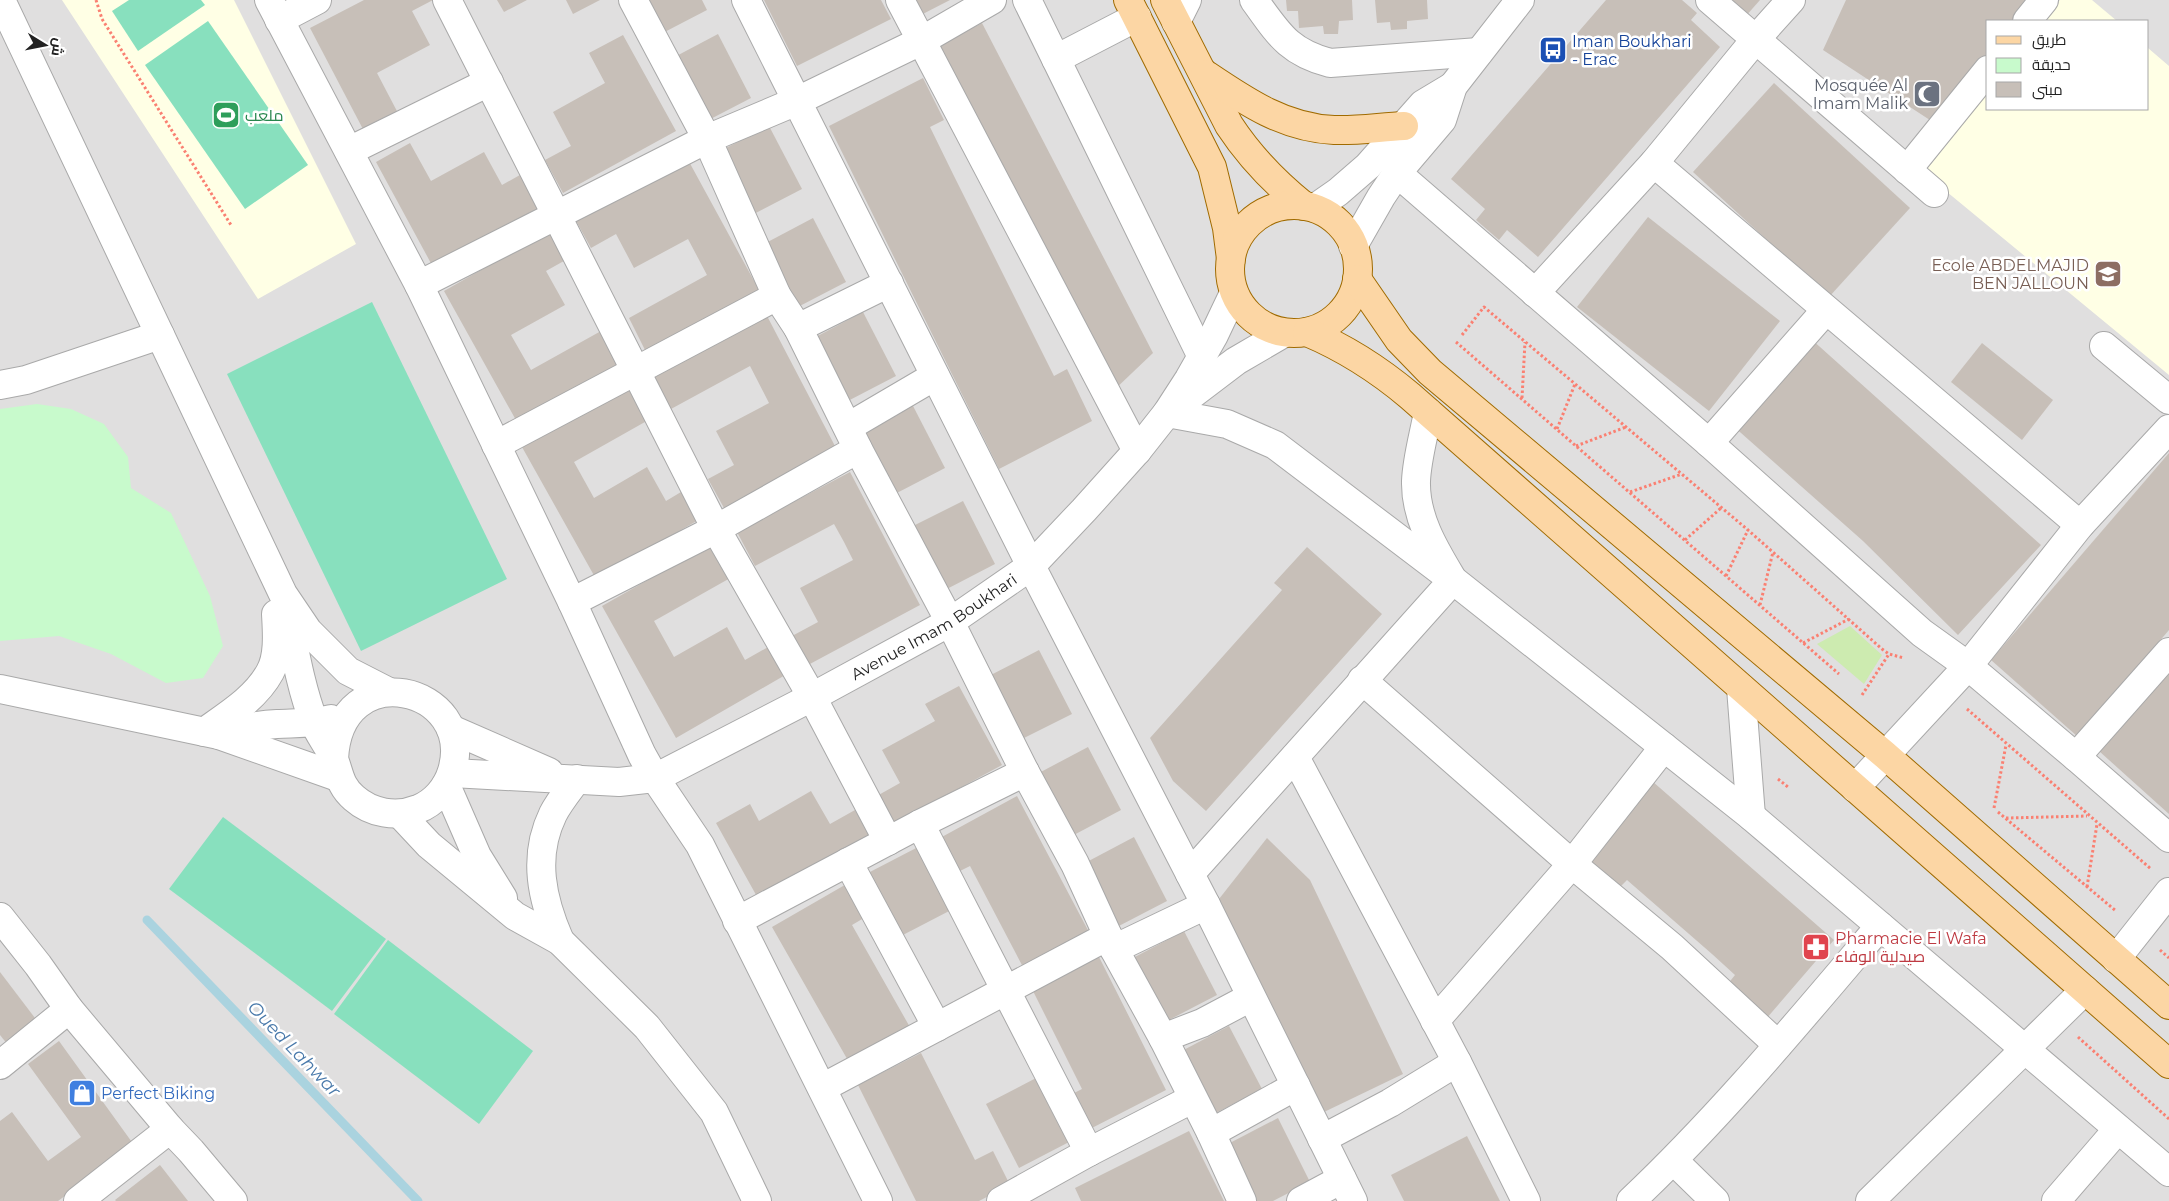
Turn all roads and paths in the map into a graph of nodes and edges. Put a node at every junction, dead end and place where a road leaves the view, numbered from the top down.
1 (0, 0) edge
2 (96, 0) edge
3 (317, 0) edge
4 (447, 0) edge
5 (633, 0) edge
6 (746, 0) edge
7 (900, 0) edge
8 (992, 0) edge
9 (1027, 0) edge
10 (1254, 0) edge
11 (1520, 0) edge
12 (1710, 0) edge
13 (1791, 0) edge
14 (2044, 0) edge
15 (1176, 7) edge
16 (1133, 9) edge
17 (274, 10) edge
18 (2028, 20) edge
19 (1755, 40) junction
20 (921, 41) junction
21 (1479, 52) junction
22 (1056, 59) junction
23 (1202, 72) junction
24 (1986, 72) edge
25 (489, 82) junction
26 (1453, 86) junction
27 (797, 101) junction
28 (1404, 126) junction
29 (707, 139) junction
30 (349, 151) junction
31 (1654, 163) junction
32 (1907, 170) junction
33 (1397, 173) junction
34 (1934, 193) dead end
35 (1309, 207) junction
36 (556, 217) junction
37 (231, 225) dead end
38 (1353, 246) junction
39 (1230, 259) junction
40 (1357, 279) junction
41 (889, 283) junction
42 (419, 285) junction
43 (1234, 293) junction
44 (1535, 293) junction
45 (777, 296) junction
46 (1826, 310) junction
47 (798, 328) junction
48 (1295, 332) junction
49 (160, 335) junction
50 (1462, 335) dead end
51 (1456, 342) dead end
52 (1525, 342) junction
53 (2104, 346) dead end
54 (1202, 357) junction
55 (636, 370) junction
56 (935, 376) junction
57 (1575, 384) junction
58 (0, 385) edge
59 (1522, 399) junction
60 (2169, 400) edge
61 (1428, 412) junction
62 (1167, 413) junction
63 (1626, 427) junction
64 (1557, 429) junction
65 (2169, 429) edge
66 (853, 438) junction
67 (1709, 443) junction
68 (496, 445) junction
69 (1576, 446) junction
70 (1137, 451) junction
71 (1682, 474) junction
72 (1630, 492) junction
73 (1722, 508) junction
74 (2080, 525) junction
75 (716, 529) junction
76 (1748, 530) junction
77 (1685, 540) junction
78 (1773, 552) junction
79 (1031, 566) junction
80 (1726, 576) junction
81 (1453, 580) junction
82 (279, 587) junction
83 (572, 602) junction
84 (1760, 605) junction
85 (1849, 619) junction
86 (950, 622) junction
87 (1803, 643) junction
88 (2169, 652) edge
89 (1888, 654) junction
90 (1911, 658) dead end
91 (1968, 666) junction
92 (1843, 678) dead end
93 (1362, 680) junction
94 (1741, 688) junction
95 (0, 689) edge
96 (1857, 690) dead end
97 (389, 692) junction
98 (812, 697) junction
99 (1962, 705) dead end
100 (347, 714) junction
101 (314, 724) junction
102 (451, 729) junction
103 (212, 734) junction
104 (2006, 744) junction
105 (1664, 747) junction
106 (1885, 755) junction
107 (1295, 757) junction
108 (2076, 757) junction
109 (336, 768) junction
110 (1025, 772) junction
111 (654, 778) junction
112 (449, 779) junction
113 (572, 779) junction
114 (1855, 788) junction
115 (1987, 802) dead end
116 (1994, 808) junction
117 (400, 814) junction
118 (1751, 816) junction
119 (2088, 816) junction
120 (2005, 818) junction
121 (2097, 823) junction
122 (920, 824) junction
123 (2169, 838) edge
124 (888, 841) junction
125 (848, 862) junction
126 (1572, 864) junction
127 (1190, 874) junction
128 (2161, 882) edge
129 (2087, 887) junction
130 (1206, 905) junction
131 (2121, 905) dead end
132 (515, 916) junction
133 (0, 917) edge
134 (738, 921) junction
135 (1880, 926) junction
136 (560, 941) junction
137 (1111, 943) junction
138 (2116, 959) junction
139 (1006, 990) junction
140 (2085, 990) junction
141 (1251, 996) junction
142 (2169, 1005) edge
143 (69, 1009) junction
144 (2058, 1018) junction
145 (1435, 1021) junction
146 (938, 1027) junction
147 (1164, 1038) junction
148 (1778, 1045) junction
149 (2025, 1050) junction
150 (1457, 1062) junction
151 (2169, 1064) edge
152 (0, 1065) edge
153 (1296, 1086) junction
154 (822, 1088) junction
155 (1192, 1099) junction
156 (2169, 1119) edge
157 (2118, 1129) junction
158 (170, 1130) junction
159 (1211, 1133) junction
160 (1322, 1139) junction
161 (1089, 1152) junction
162 (1674, 1161) junction
163 (2169, 1172) edge
164 (1347, 1190) edge
165 (78, 1201) edge
166 (233, 1201) edge
167 (756, 1201) edge
168 (878, 1201) edge
169 (1001, 1201) edge
170 (1242, 1201) edge
171 (1301, 1201) edge
172 (1526, 1201) edge
173 (1631, 1201) edge
174 (1716, 1201) edge
175 (1870, 1201) edge
176 (2056, 1201) edge

1 - 49 street
2 - 37 path
3 - 17 street
4 - 25 street
5 - 29 street
6 - 27 street
7 - 20 street
8 - 20 street
9 - 22 street
10 - 21 street
11 - 21 street
12 - 19 street
13 - 19 street
14 - 18 street
15 - 23 main road
16 - 22 street
16 - 39 main road
17 - 30 street
19 - 31 street
19 - 32 street
20 - 27 street
20 - 70 street
21 - 26 street
22 - 54 street
23 - 28 main road
23 - 35 main road
24 - 32 street
25 - 30 street
25 - 36 street
26 - 28 street
26 - 33 street
27 - 29 street
27 - 41 street
28 - 35 street
29 - 36 street
29 - 45 street
30 - 42 street
31 - 44 street
31 - 46 street
32 - 34 street
33 - 38 street
33 - 44 street
35 - 38 main road
35 - 39 main road
36 - 42 street
36 - 55 street
38 - 40 main road
39 - 43 main road
40 - 48 main road
40 - 106 main road
41 - 47 street
41 - 56 street
42 - 68 street
43 - 48 main road
43 - 54 street, Avenue Imam Boukhari
44 - 67 street
45 - 47 street
45 - 55 street
46 - 67 street
46 - 74 street
47 - 66 street
48 - 61 main road
48 - 62 street, Avenue Imam Boukhari
49 - 58 street
49 - 82 street
50 - 52 path
51 - 59 path
52 - 57 path
52 - 59 path
53 - 60 street
54 - 62 street, Avenue Imam Boukhari
55 - 68 street
55 - 75 street
56 - 66 street
56 - 79 street
57 - 63 path
57 - 64 path
59 - 64 path
61 - 81 street
61 - 94 main road
62 - 70 street, Avenue Imam Boukhari
62 - 81 street
63 - 69 path
63 - 71 path
64 - 69 path
65 - 74 street
66 - 75 street
66 - 86 street
67 - 91 street
68 - 83 street
69 - 72 path
70 - 79 street, Avenue Imam Boukhari
71 - 72 path
71 - 73 path
72 - 77 path
73 - 76 path
73 - 77 path
74 - 91 street
75 - 83 street
75 - 98 street
76 - 78 path
76 - 80 path
77 - 80 path
78 - 84 path
78 - 85 path
79 - 86 street, Avenue Imam Boukhari
79 - 127 street
80 - 84 path
81 - 93 street
81 - 105 street
82 - 97 street
82 - 101 street
82 - 103 street
83 - 111 street
84 - 87 path
85 - 87 path
85 - 89 path
86 - 98 street, Avenue Imam Boukhari
86 - 110 street
87 - 92 path
88 - 108 street
89 - 90 path
89 - 96 path
91 - 106 street
91 - 108 street
93 - 107 street
93 - 126 street
94 - 114 main road
94 - 118 street
95 - 103 street
97 - 100 street
97 - 102 street
98 - 111 street, Avenue Imam Boukhari
98 - 124 street
99 - 104 path
100 - 101 street
100 - 109 street
101 - 103 street
101 - 109 street
102 - 112 street
102 - 113 street
103 - 109 street
104 - 116 path
104 - 119 path
105 - 118 street
105 - 126 street
106 - 114 street
106 - 138 main road
107 - 127 street
107 - 145 street
108 - 123 street
109 - 117 street
110 - 122 street
110 - 137 street
111 - 113 street
111 - 134 street
112 - 113 street
112 - 117 street
112 - 132 street
113 - 136 street
114 - 140 main road
115 - 116 path
116 - 120 path
117 - 132 street
118 - 135 street
119 - 120 path
119 - 121 path
120 - 129 path
121 - 128 path
121 - 129 path
122 - 124 street
122 - 139 street
124 - 125 street
125 - 134 street
125 - 146 street
126 - 145 street
126 - 148 street
127 - 130 street
128 - 138 street
129 - 131 path
130 - 137 street
130 - 141 street
132 - 136 street
133 - 143 street
134 - 154 street
135 - 148 street
135 - 149 street
136 - 167 street
137 - 139 street
137 - 147 street
138 - 142 main road
139 - 146 street
139 - 161 street
140 - 144 street
140 - 151 main road
141 - 147 street
141 - 153 street
143 - 152 street
143 - 158 street
144 - 149 street
144 - 156 path
145 - 150 street
146 - 154 street
147 - 155 street
148 - 162 street
149 - 157 street
149 - 175 street
150 - 160 street
150 - 172 street
153 - 159 street
153 - 160 street
154 - 168 street
155 - 159 street
155 - 161 street
157 - 163 street
157 - 176 street
158 - 165 street
158 - 166 street
159 - 170 street
160 - 164 street
161 - 169 street
162 - 173 street
162 - 174 street
164 - 171 street

